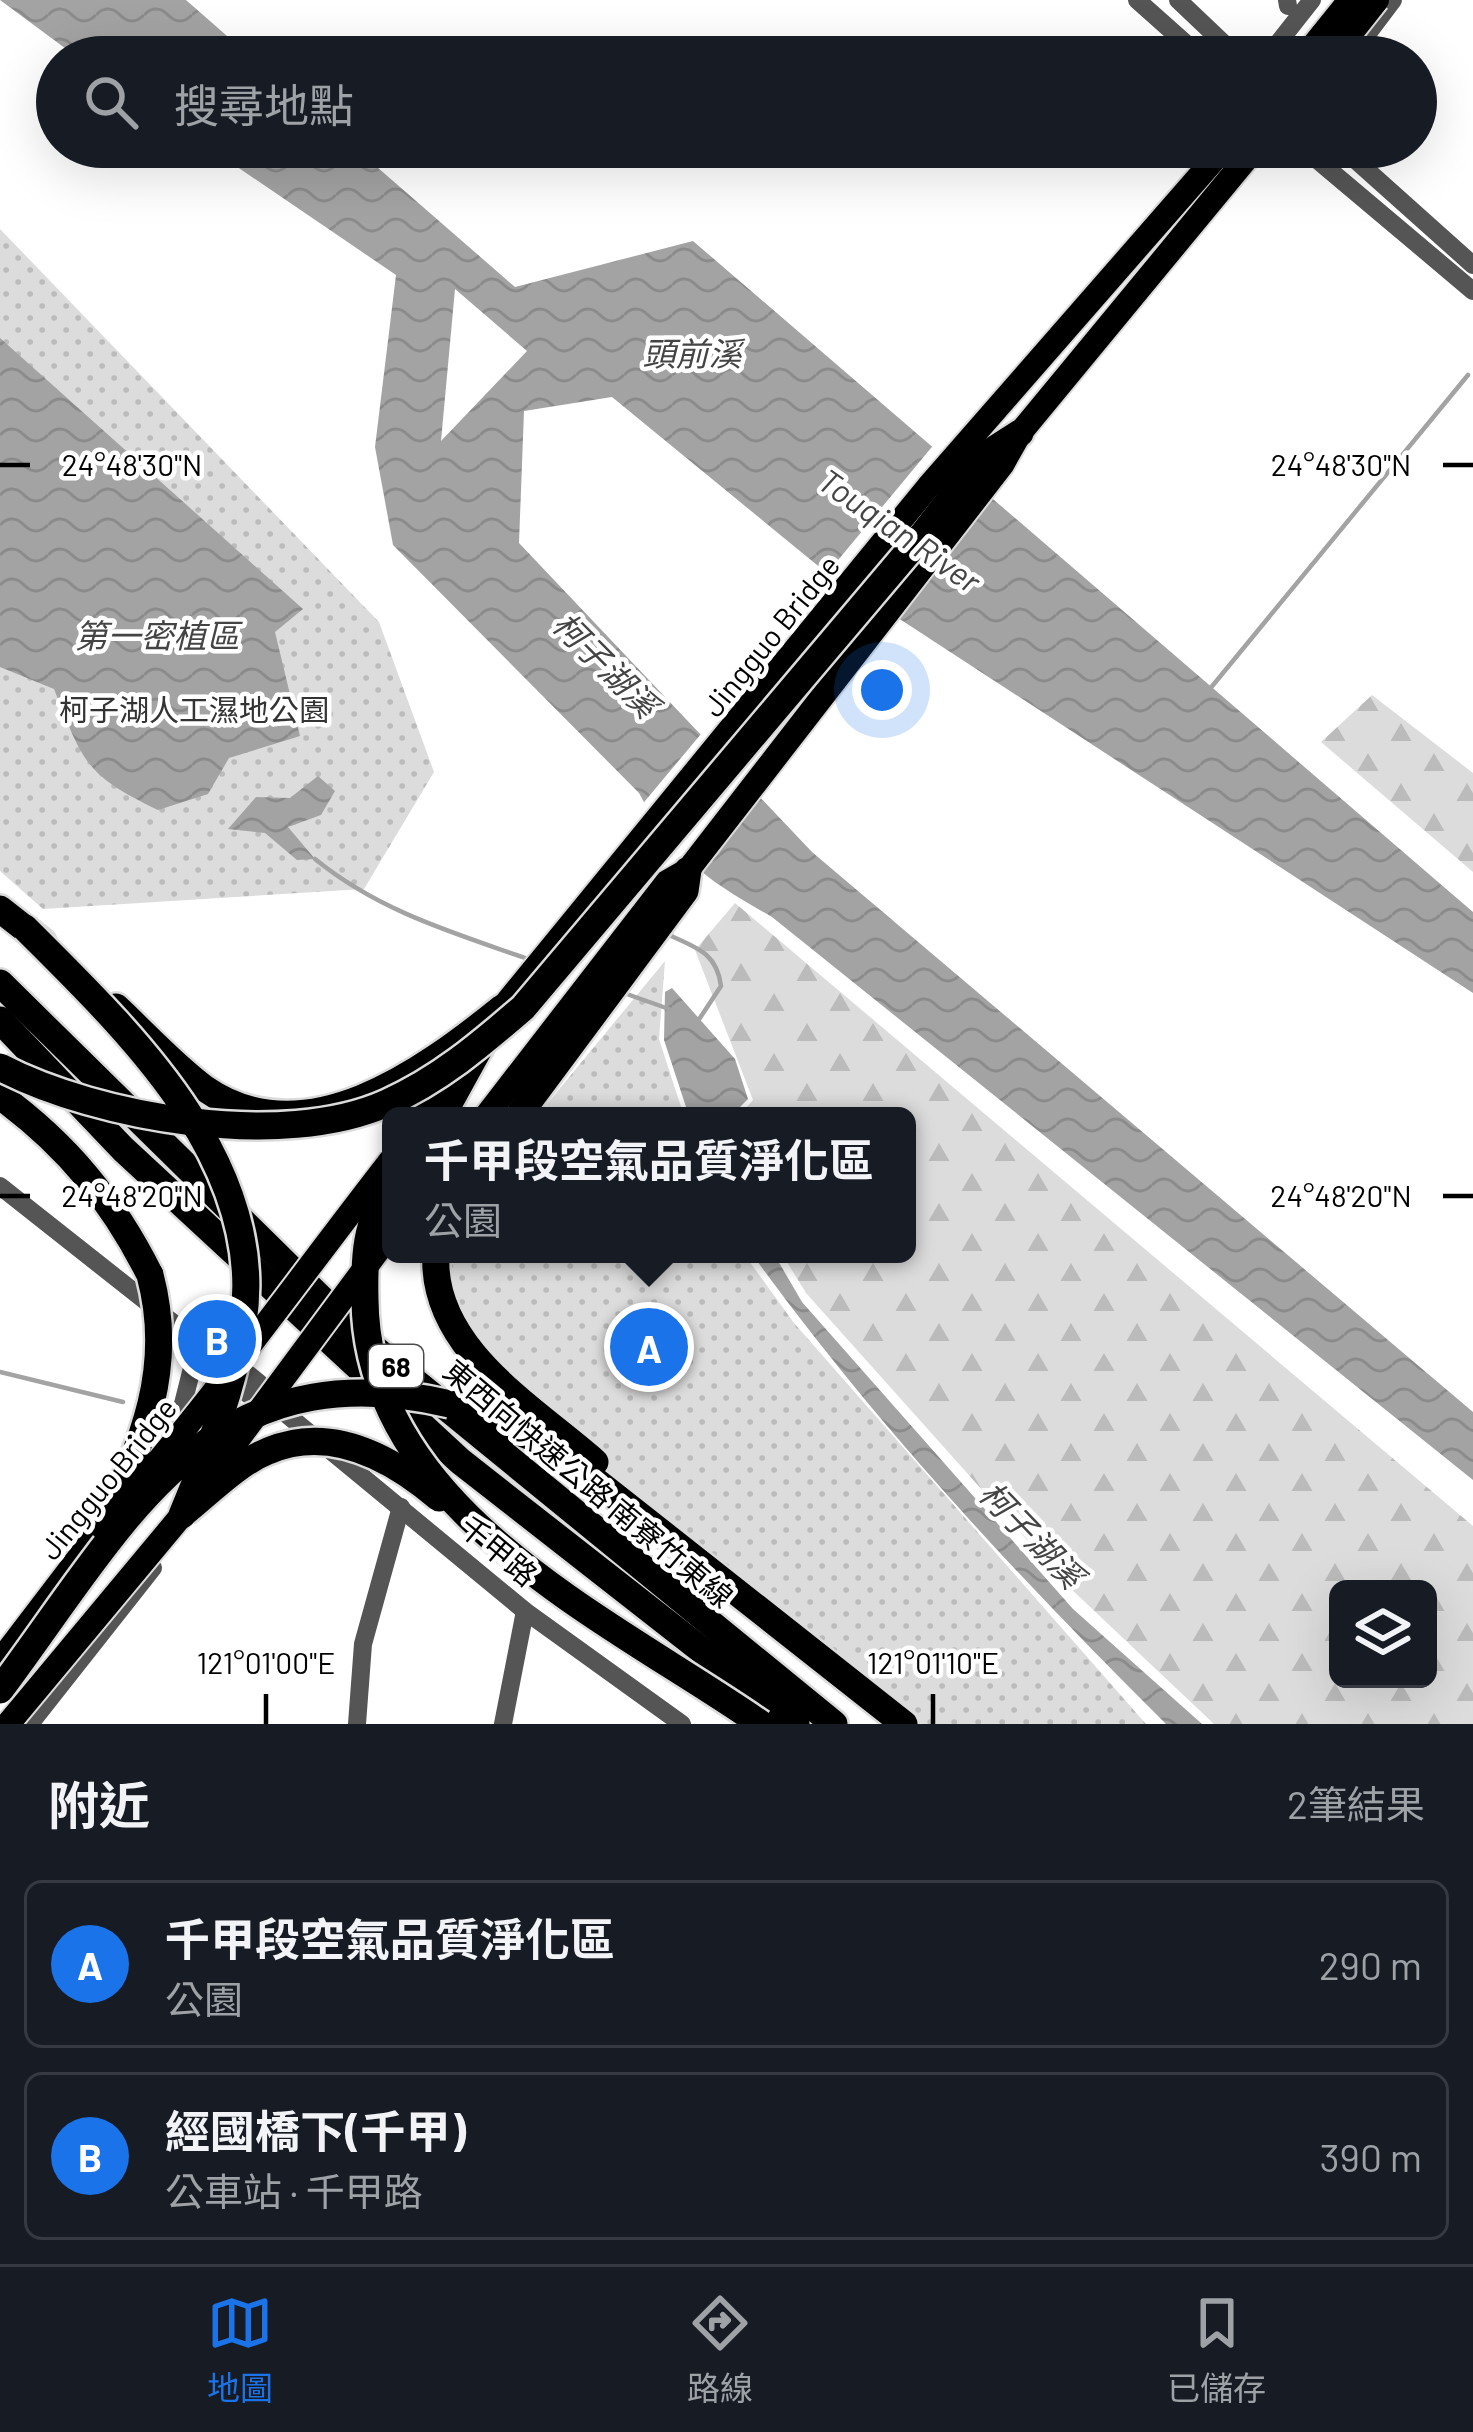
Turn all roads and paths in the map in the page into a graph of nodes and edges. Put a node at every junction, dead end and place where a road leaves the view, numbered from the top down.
1 (1137, 0) edge
2 (1178, 0) edge
3 (1312, 0) edge
4 (1337, 0) edge
5 (1350, 0) edge
6 (1377, 0) edge
7 (1393, 0) edge
8 (1200, 7) edge
9 (1371, 29) junction
10 (1177, 36) edge
11 (1222, 36) edge
12 (1288, 36) edge
13 (1321, 36) edge
14 (1348, 36) edge
15 (1366, 36) edge
16 (1207, 168) edge
17 (1239, 168) edge
18 (1327, 168) edge
19 (1364, 168) edge
20 (1473, 265) edge
21 (1473, 291) edge
22 (1020, 433) junction
23 (688, 870) junction
24 (0, 909) edge
25 (25, 928) junction
26 (0, 983) edge
27 (502, 1008) junction
28 (0, 1020) edge
29 (0, 1067) edge
30 (0, 1096) edge
31 (429, 1107) edge
32 (447, 1107) edge
33 (493, 1107) edge
34 (525, 1107) edge
35 (382, 1171) edge
36 (0, 1186) edge
37 (382, 1202) edge
38 (382, 1244) edge
39 (437, 1263) edge
40 (364, 1266) junction
41 (196, 1348) junction
42 (235, 1358) junction
43 (285, 1413) junction
44 (165, 1434) junction
45 (225, 1472) junction
46 (401, 1507) junction
47 (182, 1515) junction
48 (104, 1526) junction
49 (479, 1532) junction
50 (712, 1572) junction
51 (525, 1611) junction
52 (0, 1657) edge
53 (0, 1674) edge
54 (0, 1690) edge
55 (817, 1721) edge
56 (8, 1724) edge
57 (30, 1724) edge
58 (357, 1724) edge
59 (503, 1724) edge
60 (682, 1724) edge
61 (761, 1724) edge
62 (904, 1724) edge

1 - 10 street
2 - 8 street
3 - 12 street
4 - 9 street
5 - 13 main road, bridge
6 - 14 main road, bridge
7 - 9 street
8 - 11 street
9 - 15 street
16 - 27 main road, Jingguo Bridge
17 - 22 main road
18 - 21 street
19 - 20 street
22 - 23 main road
22 - 29 highway, bridge
23 - 33 main road
23 - 34 highway
24 - 25 highway
25 - 27 highway, bridge
25 - 42 highway, bridge
26 - 55 highway, 東西向快速公路 南寮竹東線 / 68
27 - 31 main road, Jingguo Bridge, bridge
27 - 32 highway, bridge
28 - 55 highway, 東西向快速公路 南寮竹東線 / 68
30 - 48 highway, bridge
35 - 42 main road, Jingguo Bridge, bridge
36 - 41 street, 千甲路
37 - 40 highway, bridge
38 - 40 main road, bridge
39 - 50 highway
40 - 47 main road, bridge
40 - 49 highway, bridge
41 - 43 street, 千甲路
41 - 44 street
42 - 47 highway, bridge
42 - 48 main road, Jingguo Bridge, bridge
43 - 45 street
43 - 46 street, 千甲路
44 - 45 street
44 - 53 street
45 - 57 street
46 - 51 street, 千甲路
46 - 58 street
47 - 49 highway, bridge
47 - 56 main road, bridge
48 - 52 main road, Jingguo Bridge
49 - 61 highway, bridge
50 - 54 highway, bridge
50 - 62 highway
51 - 59 street
51 - 60 street, 千甲路

